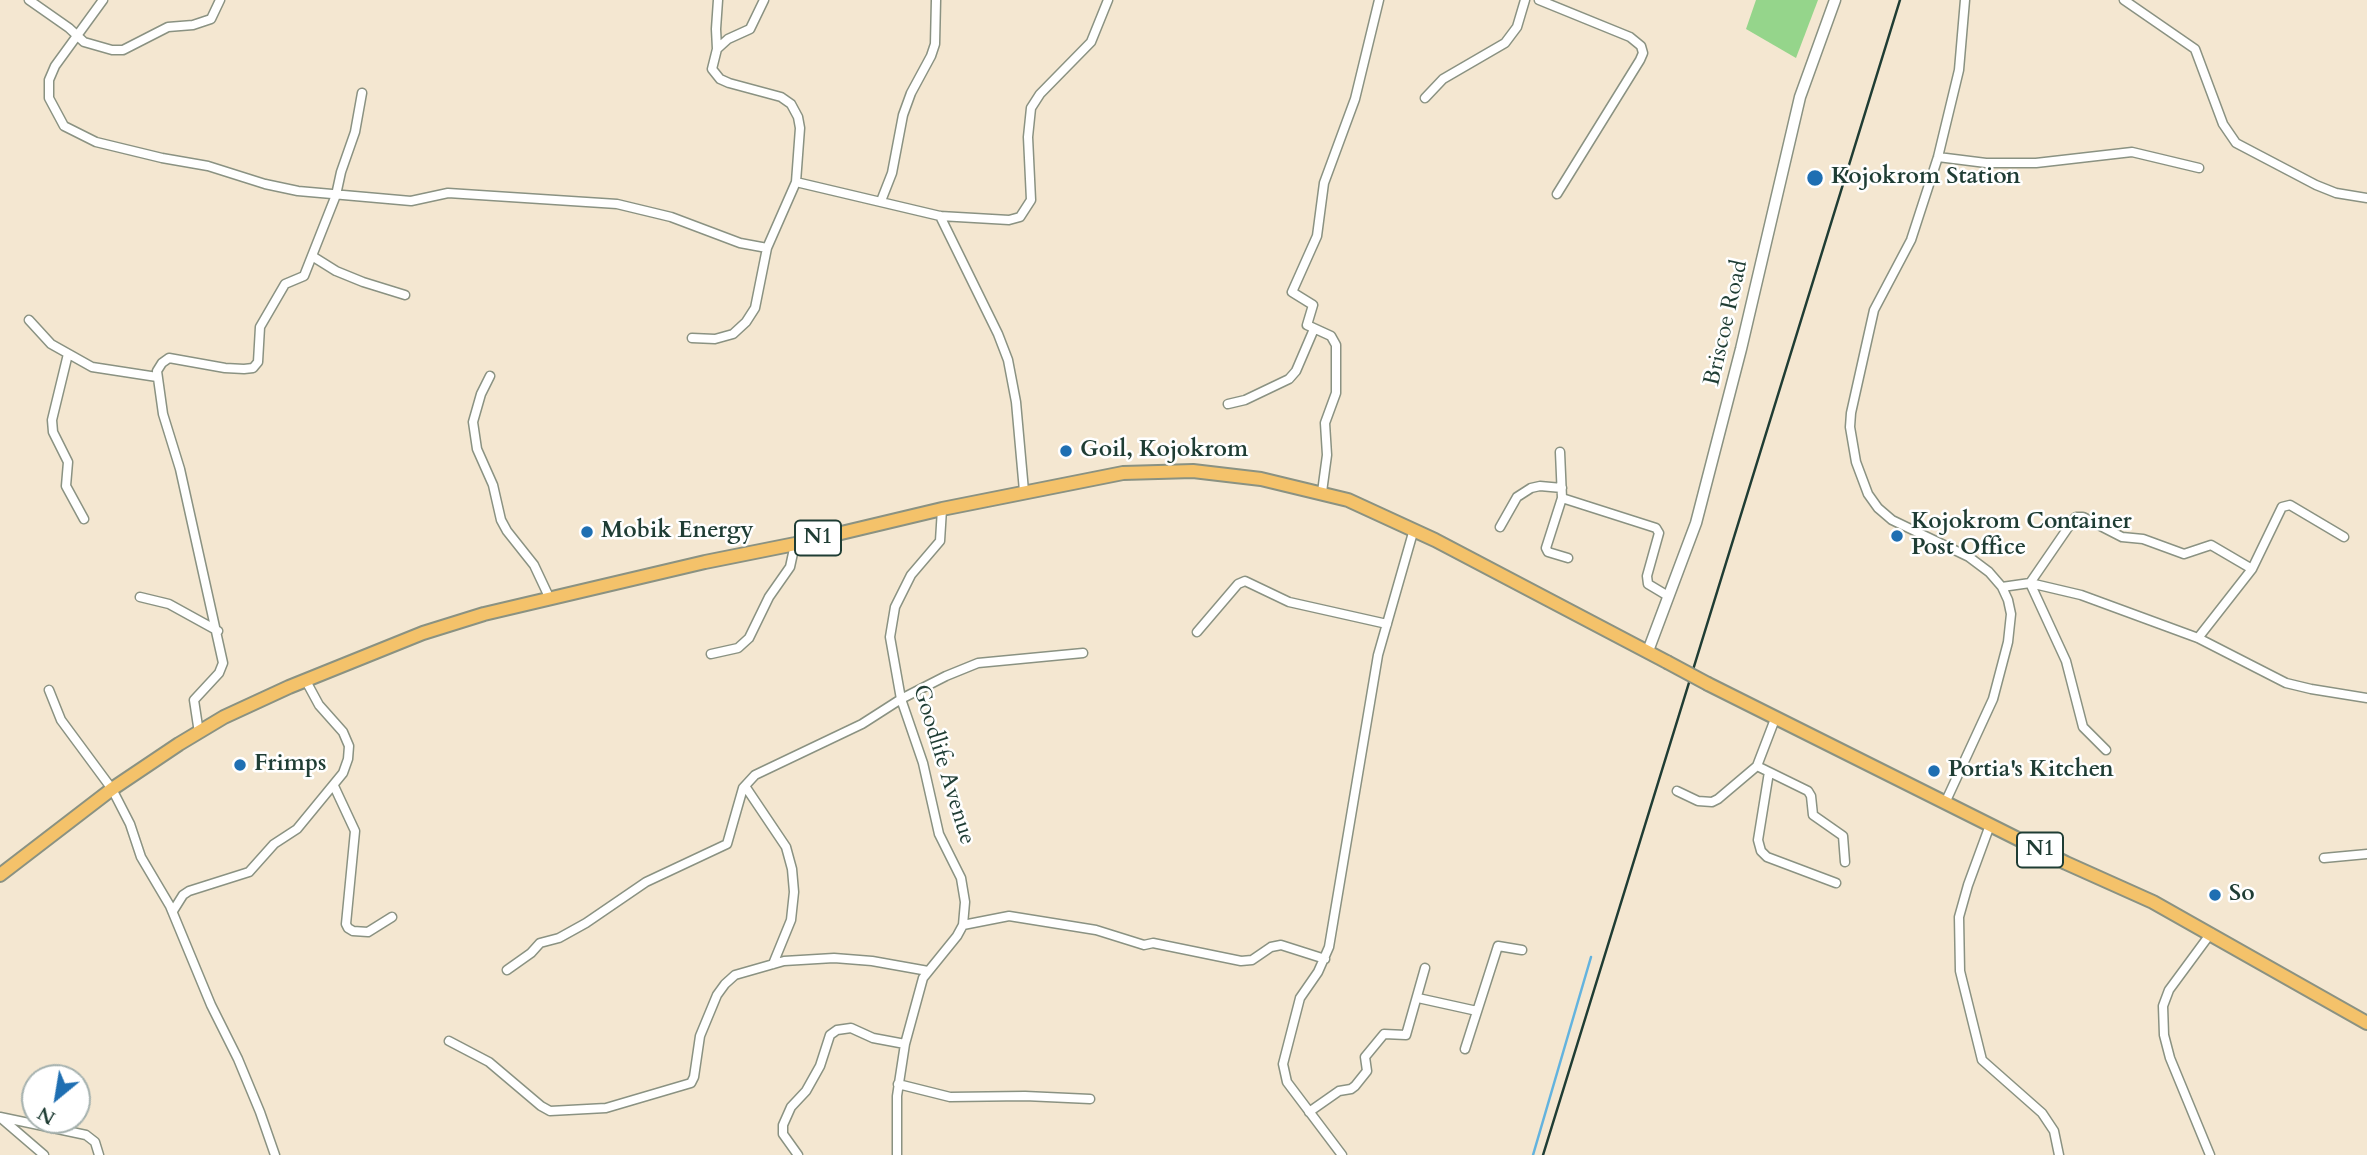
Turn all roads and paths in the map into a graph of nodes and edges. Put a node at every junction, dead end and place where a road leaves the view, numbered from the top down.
1 (29, 0) edge
2 (103, 0) edge
3 (220, 0) edge
4 (718, 0) edge
5 (764, 0) edge
6 (936, 0) edge
7 (1108, 0) edge
8 (1379, 0) edge
9 (1525, 0) edge
10 (1539, 0) edge
11 (1566, 0) edge
12 (1835, 0) edge
13 (1965, 0) edge
14 (2124, 0) edge
15 (1560, 8) junction
16 (77, 35) junction
17 (717, 49) junction
18 (362, 93) dead end
19 (1424, 98) dead end
20 (1938, 157) junction
21 (2199, 168) dead end
22 (796, 182) junction
23 (1557, 194) dead end
24 (336, 195) junction
25 (2367, 198) edge
26 (881, 201) junction
27 (940, 216) junction
28 (767, 248) junction
29 (312, 256) junction
30 (405, 295) dead end
31 (29, 320) dead end
32 (1314, 330) junction
33 (692, 338) dead end
34 (68, 354) junction
35 (490, 376) dead end
36 (156, 377) junction
37 (1228, 404) dead end
38 (1560, 452) dead end
39 (1562, 488) junction
40 (1024, 491) junction
41 (1322, 492) junction
42 (1562, 498) junction
43 (942, 509) junction
44 (84, 519) dead end
45 (1500, 527) dead end
46 (1414, 529) junction
47 (2344, 537) dead end
48 (795, 544) junction
49 (1568, 558) dead end
50 (2252, 569) junction
51 (2030, 583) junction
52 (2003, 587) junction
53 (1668, 596) junction
54 (140, 597) dead end
55 (550, 599) junction
56 (1387, 624) junction
57 (218, 631) junction
58 (1197, 632) dead end
59 (2199, 638) junction
60 (1648, 652) junction
61 (1083, 653) dead end
62 (711, 654) dead end
63 (306, 681) junction
64 (49, 690) dead end
65 (2367, 698) edge
66 (901, 699) junction
67 (1775, 719) junction
68 (199, 733) junction
69 (2106, 750) dead end
70 (1757, 766) junction
71 (1769, 772) junction
72 (334, 786) junction
73 (745, 786) junction
74 (112, 789) junction
75 (1677, 790) dead end
76 (1945, 803) junction
77 (1990, 825) junction
78 (2367, 854) edge
79 (2324, 859) dead end
80 (1845, 862) dead end
81 (0, 875) edge
82 (1836, 883) dead end
83 (173, 911) junction
84 (393, 917) dead end
85 (963, 925) junction
86 (2211, 933) junction
87 (1522, 950) dead end
88 (1325, 958) junction
89 (773, 964) junction
90 (1425, 968) dead end
91 (507, 970) dead end
92 (928, 971) junction
93 (1418, 998) junction
94 (1477, 1011) junction
95 (2366, 1022) edge
96 (449, 1041) dead end
97 (905, 1044) junction
98 (1465, 1049) dead end
99 (898, 1084) junction
100 (1090, 1100) dead end
101 (1309, 1112) junction
102 (0, 1117) edge
103 (44, 1155) edge
104 (99, 1155) edge
105 (275, 1155) edge
106 (798, 1155) edge
107 (897, 1155) edge
108 (1342, 1155) edge
109 (2059, 1155) edge
110 (2210, 1155) edge

1 - 16 street
2 - 16 street
3 - 16 street
4 - 17 street
5 - 17 street
6 - 26 street
7 - 27 street
8 - 32 street
9 - 19 street
10 - 15 street
11 - 15 street
12 - 53 street, Briscoe Road
13 - 20 street
14 - 25 street
15 - 23 street
16 - 24 street
17 - 22 street
18 - 24 street
20 - 21 street
20 - 52 street
22 - 26 street
22 - 28 street
24 - 28 street
24 - 29 street
26 - 27 street
27 - 40 street
28 - 33 street
29 - 30 street
29 - 36 street
31 - 34 street
32 - 37 street
32 - 41 street
34 - 36 street
34 - 44 street
35 - 55 street
36 - 57 street
38 - 39 street
39 - 42 street
39 - 45 street
40 - 41 highway, N1
40 - 43 highway, N1
41 - 46 highway, N1
42 - 49 street
42 - 53 street
43 - 48 highway, N1
43 - 66 street, Goodlife Avenue
46 - 56 street
46 - 60 highway, N1
47 - 50 street
48 - 55 highway, N1
48 - 62 street
50 - 51 street
50 - 59 street
51 - 52 street
51 - 59 street
51 - 69 street
52 - 76 street
53 - 60 street, Briscoe Road
54 - 57 street
55 - 63 highway, N1
56 - 58 street
56 - 88 street
57 - 68 street
59 - 65 street
60 - 67 highway, N1, bridge
61 - 66 street
63 - 68 highway, N1
63 - 72 street
64 - 74 street
66 - 73 street
66 - 85 street, Goodlife Avenue
67 - 70 street
67 - 76 highway, N1
68 - 74 highway, N1
70 - 71 street
70 - 75 street
71 - 80 street
71 - 82 street
72 - 83 street
72 - 84 street
73 - 89 street
73 - 91 street
74 - 81 highway, N1
74 - 83 street
76 - 77 highway, N1
77 - 86 highway, N1
77 - 109 street
78 - 79 street
83 - 105 street
85 - 88 street
85 - 92 street
86 - 95 highway, N1
86 - 110 street
87 - 94 street
88 - 101 street
89 - 92 street
89 - 96 street
90 - 93 street
92 - 97 street
93 - 94 street
93 - 101 street
94 - 98 street
97 - 99 street
97 - 106 street
99 - 100 street
99 - 107 street
101 - 108 street
102 - 103 street
102 - 104 street

